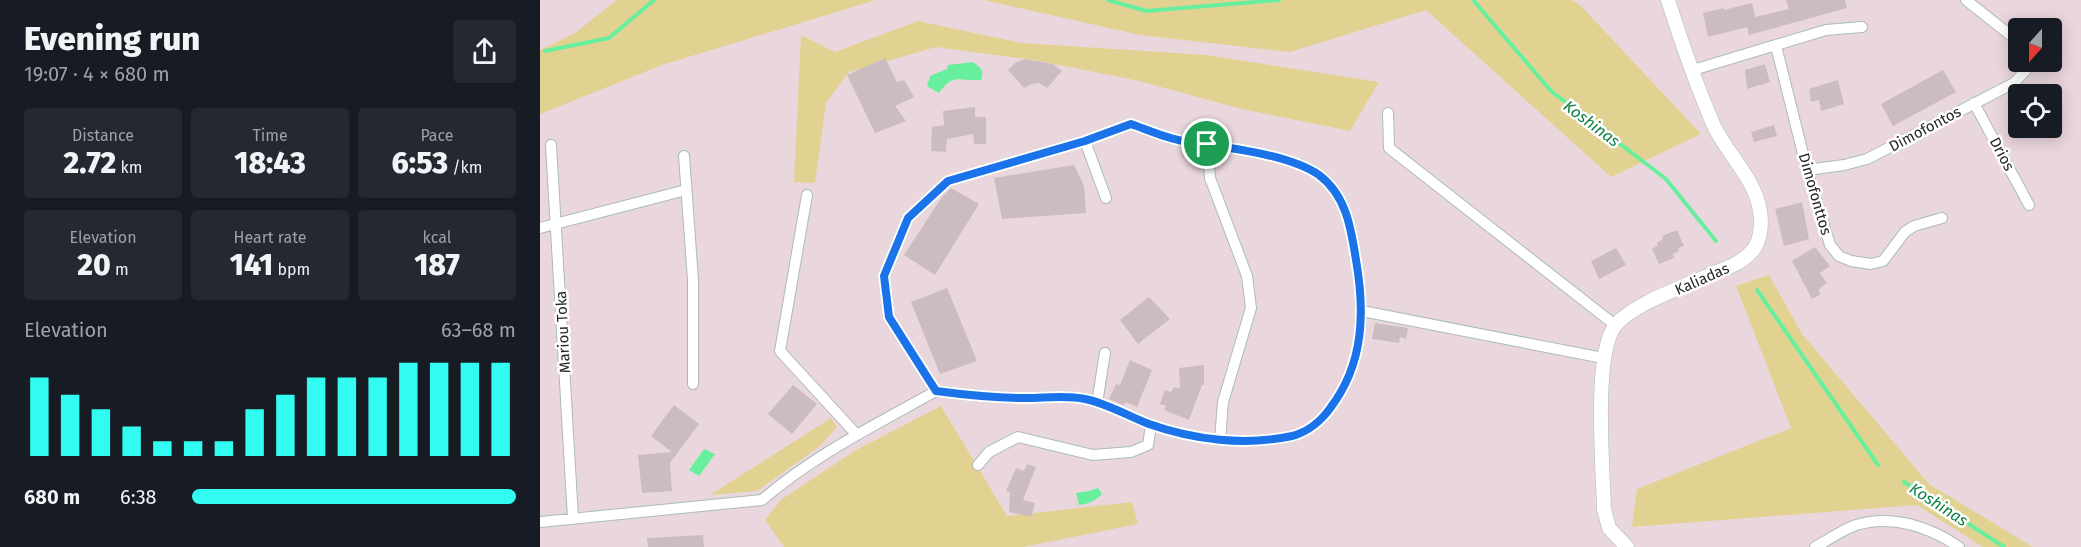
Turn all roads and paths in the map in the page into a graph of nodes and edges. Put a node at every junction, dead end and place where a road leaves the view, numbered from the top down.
1 (1668, 0) edge
2 (1966, 0) edge
3 (1862, 27) dead end
4 (2008, 33) edge
5 (1776, 46) junction
6 (1693, 70) junction
7 (2024, 72) edge
8 (1974, 103) junction
9 (1388, 113) dead end
10 (1085, 141) junction
11 (1207, 144) junction
12 (551, 145) dead end
13 (684, 156) dead end
14 (1808, 170) junction
15 (686, 189) junction
16 (807, 195) dead end
17 (1106, 198) dead end
18 (2030, 205) dead end
19 (1942, 218) dead end
20 (556, 222) junction
21 (540, 228) edge
22 (1362, 310) junction
23 (1615, 325) junction
24 (1105, 353) dead end
25 (1603, 358) junction
26 (693, 384) dead end
27 (936, 391) junction
28 (1097, 403) junction
29 (1151, 425) junction
30 (857, 435) junction
31 (1220, 440) junction
32 (978, 465) dead end
33 (573, 518) junction
34 (540, 522) edge
35 (1627, 547) edge
36 (1815, 547) edge
37 (1959, 547) edge

1 - 6 street, Kaliadas
2 - 4 street
3 - 5 street
5 - 6 street
5 - 14 street, Dimofonttos
6 - 23 street, Kaliadas
7 - 8 street, Dimofontos
8 - 14 street, Dimofontos
8 - 18 street, Drios
9 - 23 street
10 - 11 street
10 - 17 street
10 - 27 street
11 - 22 street
11 - 31 street
12 - 20 street, Mariou Toka
13 - 15 street
14 - 19 street, Dimofonttos
15 - 20 street
15 - 26 street
16 - 30 street
20 - 21 street
20 - 33 street, Mariou Toka
22 - 25 street
22 - 31 street
23 - 25 street
24 - 28 street
25 - 35 street
27 - 28 street
27 - 30 street
28 - 29 street
29 - 31 street
29 - 32 street
30 - 33 street
33 - 34 street
36 - 37 street

